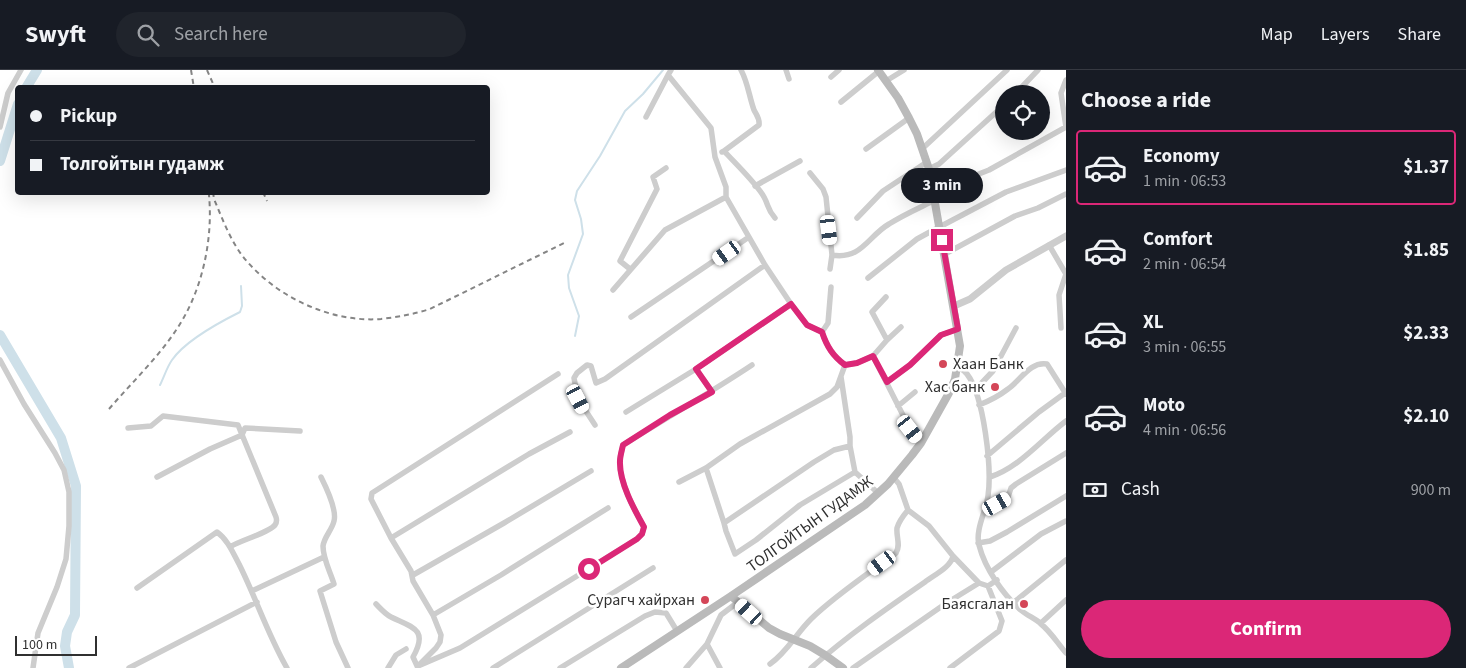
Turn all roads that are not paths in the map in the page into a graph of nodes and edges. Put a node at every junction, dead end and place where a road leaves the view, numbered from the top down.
1 (21, 70) edge
2 (741, 70) edge
3 (786, 70) edge
4 (839, 70) edge
5 (878, 70) edge
6 (904, 70) edge
7 (1007, 70) edge
8 (1038, 70) edge
9 (669, 73) edge
10 (831, 77) dead end
11 (789, 78) dead end
12 (1066, 80) edge
13 (886, 81) junction
14 (1024, 85) edge
15 (840, 102) dead end
16 (2, 107) edge
17 (995, 113) edge
18 (646, 117) dead end
19 (910, 118) junction
20 (1065, 118) edge
21 (0, 127) edge
22 (923, 148) junction
23 (866, 149) dead end
24 (724, 151) junction
25 (715, 154) junction
26 (800, 161) dead end
27 (928, 165) junction
28 (666, 168) dead end
29 (1066, 170) edge
30 (810, 173) dead end
31 (755, 186) junction
32 (933, 192) junction
33 (1066, 194) edge
34 (726, 197) junction
35 (935, 200) junction
36 (775, 218) dead end
37 (857, 218) dead end
38 (939, 227) junction
39 (1066, 236) edge
40 (749, 237) junction
41 (1049, 245) junction
42 (945, 254) junction
43 (832, 255) junction
44 (765, 265) junction
45 (630, 269) junction
46 (830, 269) dead end
47 (868, 278) dead end
48 (831, 287) dead end
49 (613, 290) dead end
50 (886, 296) dead end
51 (791, 304) junction
52 (954, 306) junction
53 (631, 317) dead end
54 (902, 327) dead end
55 (1016, 328) dead end
56 (1061, 328) dead end
57 (958, 329) junction
58 (822, 332) junction
59 (887, 340) junction
60 (873, 356) junction
61 (0, 360) edge
62 (752, 365) dead end
63 (845, 365) junction
64 (958, 367) junction
65 (696, 369) junction
66 (558, 374) dead end
67 (841, 376) junction
68 (887, 382) junction
69 (1063, 383) edge
70 (975, 390) junction
71 (712, 392) junction
72 (915, 392) dead end
73 (1066, 393) edge
74 (979, 405) junction
75 (898, 406) junction
76 (626, 412) dead end
77 (1066, 421) edge
78 (594, 425) dead end
79 (128, 428) dead end
80 (300, 431) dead end
81 (570, 432) dead end
82 (242, 435) junction
83 (921, 443) junction
84 (850, 446) junction
85 (1066, 453) edge
86 (987, 456) junction
87 (706, 468) junction
88 (591, 471) dead end
89 (855, 472) junction
90 (157, 477) dead end
91 (321, 477) dead end
92 (990, 477) junction
93 (894, 478) junction
94 (679, 482) dead end
95 (878, 493) junction
96 (1066, 496) edge
97 (608, 508) dead end
98 (908, 510) junction
99 (986, 510) junction
100 (1066, 521) edge
101 (724, 523) junction
102 (390, 538) junction
103 (978, 543) junction
104 (230, 547) junction
105 (952, 556) junction
106 (324, 557) junction
107 (1066, 560) edge
108 (653, 568) dead end
109 (992, 572) junction
110 (413, 575) junction
111 (996, 580) junction
112 (979, 583) junction
113 (988, 586) junction
114 (137, 588) dead end
115 (252, 591) junction
116 (731, 596) junction
117 (1066, 600) edge
118 (256, 602) junction
119 (738, 602) junction
120 (1013, 603) junction
121 (376, 604) dead end
122 (433, 615) junction
123 (1040, 622) junction
124 (677, 631) junction
125 (793, 639) junction
126 (707, 644) junction
127 (406, 649) dead end
128 (1066, 653) edge
129 (825, 654) junction
130 (770, 664) dead end
131 (418, 667) edge
132 (33, 668) edge
133 (129, 668) edge
134 (287, 668) edge
135 (348, 668) edge
136 (388, 668) edge
137 (493, 668) edge
138 (560, 668) edge
139 (621, 668) edge
140 (686, 668) edge
141 (720, 668) edge
142 (811, 668) edge
143 (842, 668) edge
144 (853, 668) edge
145 (950, 668) edge

1 - 16 street
2 - 24 street
3 - 11 street
4 - 10 street
5 - 13 main road, ТОЛГОЙТЫН ГУДАМЖ
5 - 15 street
6 - 13 street
7 - 22 street
8 - 14 street
9 - 18 street
9 - 25 street
12 - 20 street
13 - 19 main road, ТОЛГОЙТЫН ГУДАМЖ
16 - 21 street
17 - 27 street
19 - 22 main road, ТОЛГОЙТЫН ГУДАМЖ
19 - 23 street
20 - 32 street
22 - 27 main road, ТОЛГОЙТЫН ГУДАМЖ
24 - 25 street
24 - 31 street
25 - 34 street
26 - 31 street
27 - 32 main road, ТОЛГОЙТЫН ГУДАМЖ
27 - 37 street
28 - 45 street
29 - 38 street
30 - 43 street
31 - 36 street
32 - 35 main road, ТОЛГОЙТЫН ГУДАМЖ
33 - 42 street
34 - 40 street
34 - 45 street
35 - 38 main road, ТОЛГОЙТЫН ГУДАМЖ
35 - 43 street
38 - 42 main road, ТОЛГОЙТЫН ГУДАМЖ
38 - 47 street
39 - 41 street
40 - 44 street
40 - 53 street
41 - 52 street
41 - 56 street
42 - 52 main road, ТОЛГОЙТЫН ГУДАМЖ
43 - 46 street
44 - 51 street
44 - 78 street
45 - 49 street
48 - 58 street
50 - 59 street
51 - 58 street
51 - 65 street
52 - 57 main road, ТОЛГОЙТЫН ГУДАМЖ
54 - 59 street
55 - 70 street
57 - 64 main road, ТОЛГОЙТЫН ГУДАМЖ
57 - 68 street
58 - 63 street
59 - 60 street
60 - 63 street
60 - 68 street
61 - 132 street
62 - 71 street
63 - 67 street
64 - 70 street
64 - 83 main road, ТОЛГОЙТЫН ГУДАМЖ
65 - 71 street
65 - 76 street
66 - 102 street
67 - 84 street
67 - 87 street
68 - 75 street
69 - 73 street
69 - 74 street
70 - 74 street
71 - 131 street
72 - 75 street
73 - 86 street
74 - 86 street
75 - 83 street
77 - 92 street
79 - 82 street
80 - 82 street
81 - 102 street
82 - 90 street
82 - 104 street
83 - 93 main road, ТОЛГОЙТЫН ГУДАМЖ
84 - 89 street
84 - 101 street
85 - 99 street
86 - 92 street
87 - 94 street
87 - 101 street
88 - 110 street
89 - 95 street
89 - 101 street
91 - 106 street
92 - 99 street
93 - 95 main road, ТОЛГОЙТЫН ГУДАМЖ
93 - 98 street
95 - 116 main road, ТОЛГОЙТЫН ГУДАМЖ
96 - 103 street
97 - 122 street
98 - 105 street
98 - 125 street
99 - 103 street
100 - 109 street
102 - 110 street
103 - 109 street
104 - 114 street
104 - 115 street
105 - 112 street
105 - 129 street
106 - 115 street
106 - 135 street
107 - 120 street
108 - 137 street
109 - 111 street
110 - 122 street
111 - 113 street
111 - 120 street
112 - 113 street
112 - 144 street
113 - 145 street
115 - 118 street
116 - 119 main road
116 - 124 main road, ТОЛГОЙТЫН ГУДАМЖ
117 - 123 street
118 - 133 street
118 - 134 street
119 - 125 main road
119 - 126 street
120 - 123 street
121 - 131 street
122 - 131 street
123 - 128 street
124 - 138 street
124 - 139 main road, ТОЛГОЙТЫН ГУДАМЖ
125 - 129 main road
125 - 130 street
126 - 140 street
126 - 141 street
127 - 136 street
129 - 142 street
129 - 143 main road

